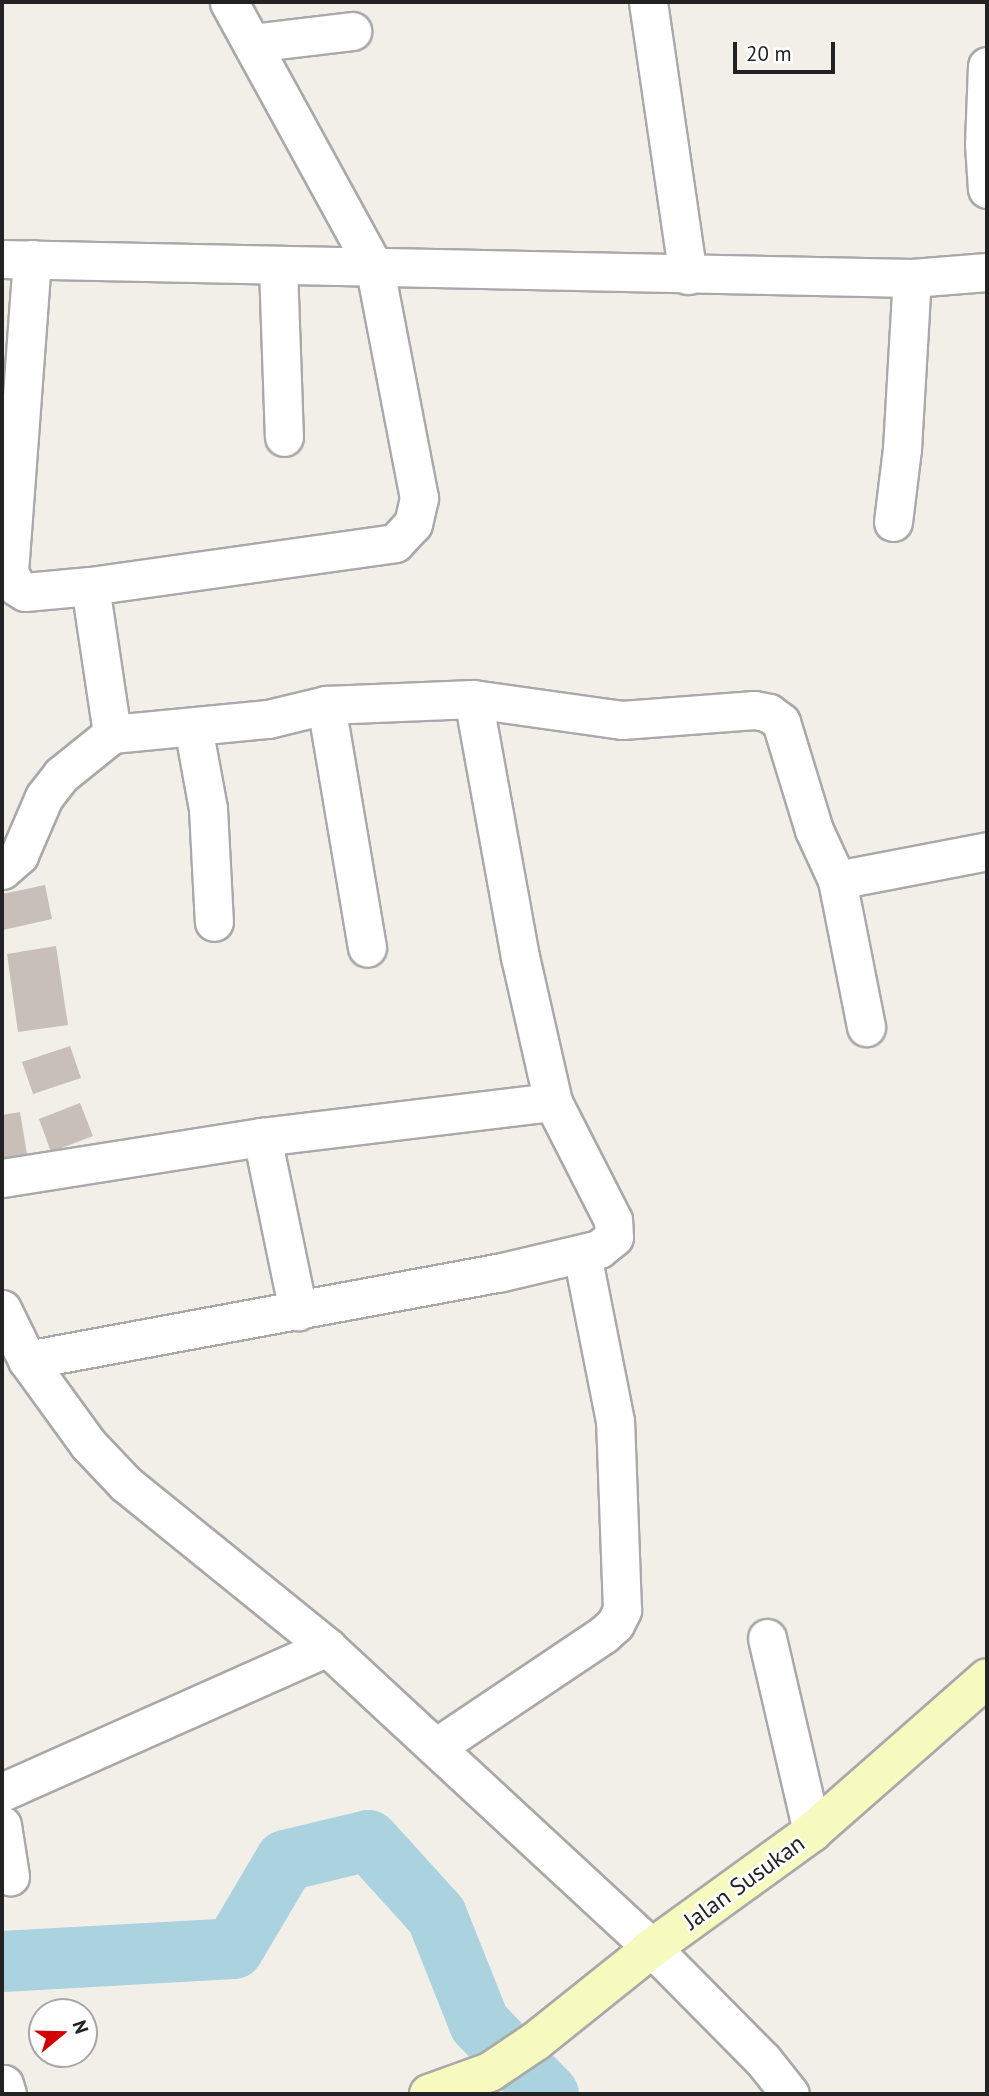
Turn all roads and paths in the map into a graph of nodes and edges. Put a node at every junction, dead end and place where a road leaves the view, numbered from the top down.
1 (229, 2) edge
2 (648, 2) edge
3 (352, 32) dead end
4 (252, 43) junction
5 (987, 66) edge
6 (987, 189) edge
7 (17, 259) edge
8 (278, 267) junction
9 (374, 269) junction
10 (987, 272) edge
11 (688, 275) junction
12 (912, 278) junction
13 (284, 437) dead end
14 (893, 522) dead end
15 (90, 586) junction
16 (473, 699) junction
17 (326, 705) junction
18 (193, 727) junction
19 (112, 734) junction
20 (987, 851) edge
21 (2, 870) edge
22 (837, 880) junction
23 (214, 922) dead end
24 (367, 947) dead end
25 (866, 1027) dead end
26 (553, 1102) junction
27 (262, 1137) junction
28 (2, 1178) edge
29 (582, 1255) junction
30 (2, 1309) edge
31 (299, 1311) junction
32 (27, 1360) junction
33 (767, 1638) dead end
34 (327, 1647) junction
35 (987, 1678) edge
36 (436, 1747) junction
37 (2, 1792) edge
38 (2, 1825) edge
39 (812, 1832) junction
40 (10, 1876) dead end
41 (652, 1948) junction
42 (479, 2082) edge
43 (429, 2094) edge
44 (790, 2094) edge

1 - 4 street
2 - 11 street
3 - 4 street
4 - 9 street
5 - 6 street
7 - 8 street
7 - 15 street
8 - 9 street
8 - 13 street
9 - 11 street
9 - 15 street
10 - 12 street
11 - 12 street
12 - 14 street
15 - 19 street
16 - 17 street
16 - 22 street
16 - 26 street
17 - 18 street
17 - 24 street
18 - 19 street
18 - 23 street
19 - 21 street
20 - 22 street
22 - 25 street
26 - 27 street
26 - 29 street
27 - 28 street
27 - 31 street
29 - 31 street
29 - 36 street
30 - 32 street
31 - 32 street
32 - 34 street
33 - 39 street
34 - 36 street
34 - 37 street
35 - 39 street, Jalan Susukan
36 - 41 street
38 - 40 street
39 - 41 street, Jalan Susukan
41 - 42 street, Jalan Susukan
41 - 44 street
42 - 43 street, Jalan Susukan

